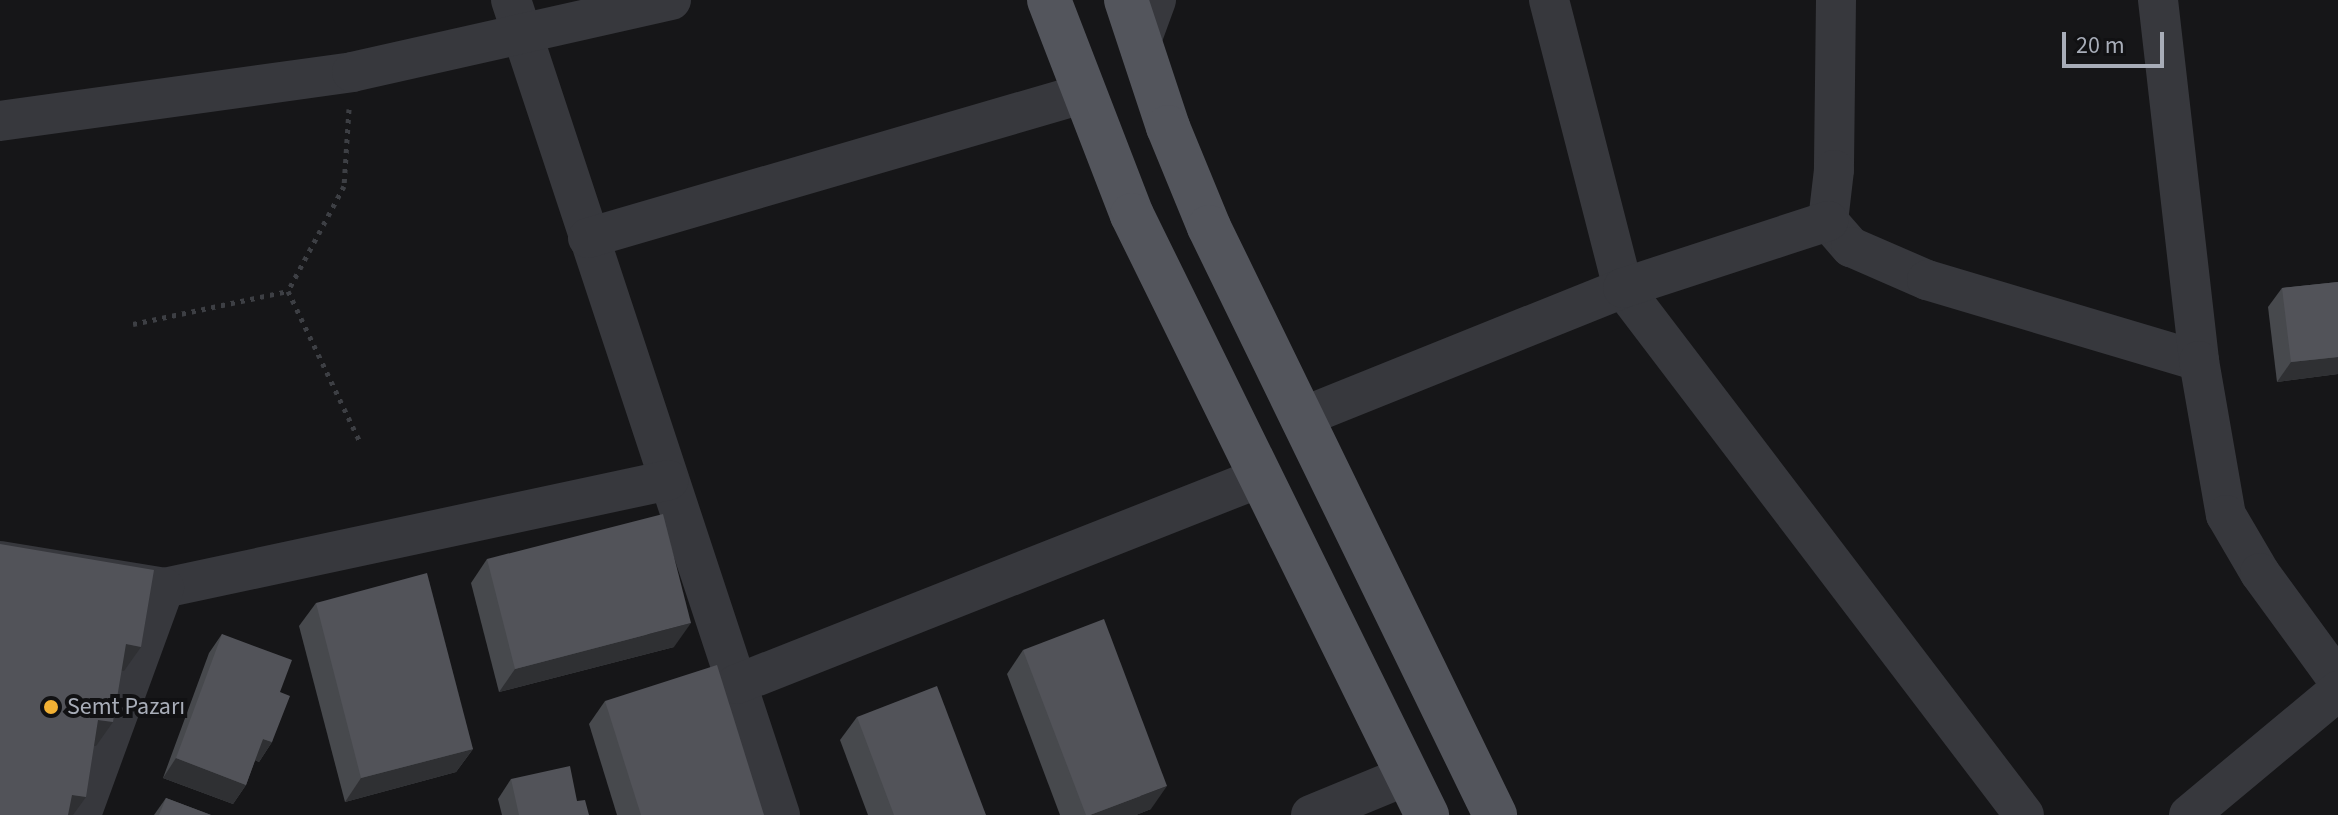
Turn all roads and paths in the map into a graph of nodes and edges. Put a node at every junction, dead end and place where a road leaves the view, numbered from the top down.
1 (671, 0) edge
2 (1049, 0) edge
3 (1126, 0) edge
4 (1156, 0) edge
5 (1549, 0) edge
6 (1836, 0) edge
7 (2158, 0) edge
8 (515, 17) edge
9 (1140, 44) junction
10 (352, 72) junction
11 (1082, 94) junction
12 (0, 121) edge
13 (1828, 221) junction
14 (588, 238) junction
15 (1623, 288) junction
16 (288, 291) junction
17 (133, 324) dead end
18 (2199, 361) junction
19 (1300, 418) junction
20 (360, 442) dead end
21 (1259, 478) junction
22 (669, 480) junction
23 (0, 561) edge
24 (164, 588) junction
25 (2338, 680) edge
26 (737, 684) junction
27 (2338, 691) edge
28 (1408, 775) junction
29 (81, 815) edge
30 (780, 815) edge
31 (1311, 815) edge
32 (1427, 815) edge
33 (1495, 815) edge
34 (2024, 815) edge
35 (2189, 815) edge

1 - 8 street
2 - 11 main road
3 - 9 main road
4 - 9 street
5 - 15 street
6 - 13 street
7 - 18 street
8 - 10 street
8 - 14 street
9 - 19 main road
10 - 12 street
10 - 16 path
11 - 14 street
11 - 21 main road
13 - 15 street
13 - 18 street
14 - 22 street
15 - 19 street
15 - 34 street
16 - 17 path
16 - 20 path
18 - 25 street
19 - 33 main road
21 - 26 street
21 - 28 main road
22 - 24 street
22 - 26 street
23 - 24 street
24 - 29 street
26 - 30 street
27 - 35 street
28 - 31 street
28 - 32 main road

